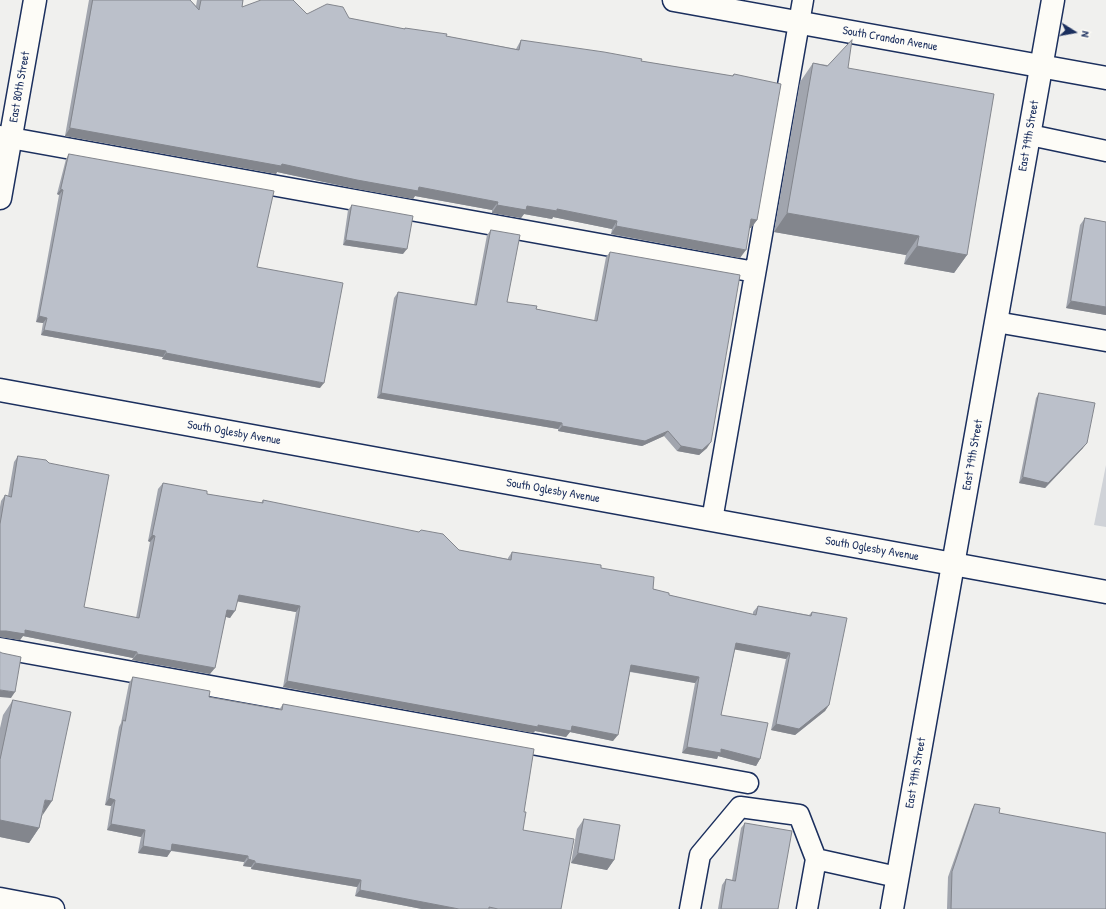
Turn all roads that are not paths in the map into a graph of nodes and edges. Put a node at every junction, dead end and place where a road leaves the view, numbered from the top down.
1 (35, 0) edge
2 (674, 0) edge
3 (803, 0) edge
4 (1053, 0) edge
5 (799, 22) junction
6 (1041, 67) junction
7 (1106, 78) edge
8 (1030, 135) junction
9 (5, 137) edge
10 (1106, 151) edge
11 (0, 198) edge
12 (755, 272) junction
13 (996, 322) junction
14 (1106, 341) edge
15 (0, 390) edge
16 (712, 520) junction
17 (953, 564) junction
18 (1106, 592) edge
19 (0, 648) edge
20 (748, 783) dead end
21 (816, 859) junction
22 (897, 877) junction
23 (0, 899) edge
24 (53, 909) edge
25 (690, 909) edge
26 (807, 909) edge
27 (892, 909) edge

1 - 9 street, East 80th Street
2 - 5 street, South Crandon Avenue
3 - 5 lane
4 - 6 street, East 79th Street
5 - 6 street, South Crandon Avenue
5 - 12 lane
6 - 7 street, South Crandon Avenue
6 - 8 street, East 79th Street
8 - 10 lane
8 - 13 street, East 79th Street
9 - 11 street, East 80th Street
9 - 12 lane
12 - 16 lane
13 - 14 lane
13 - 17 street, East 79th Street
15 - 16 street, South Oglesby Avenue
16 - 17 street, South Oglesby Avenue
17 - 18 street, South Oglesby Avenue
17 - 22 street, East 79th Street
19 - 20 lane
21 - 22 lane
21 - 25 lane
21 - 26 lane
22 - 27 street, East 79th Street
23 - 24 street

